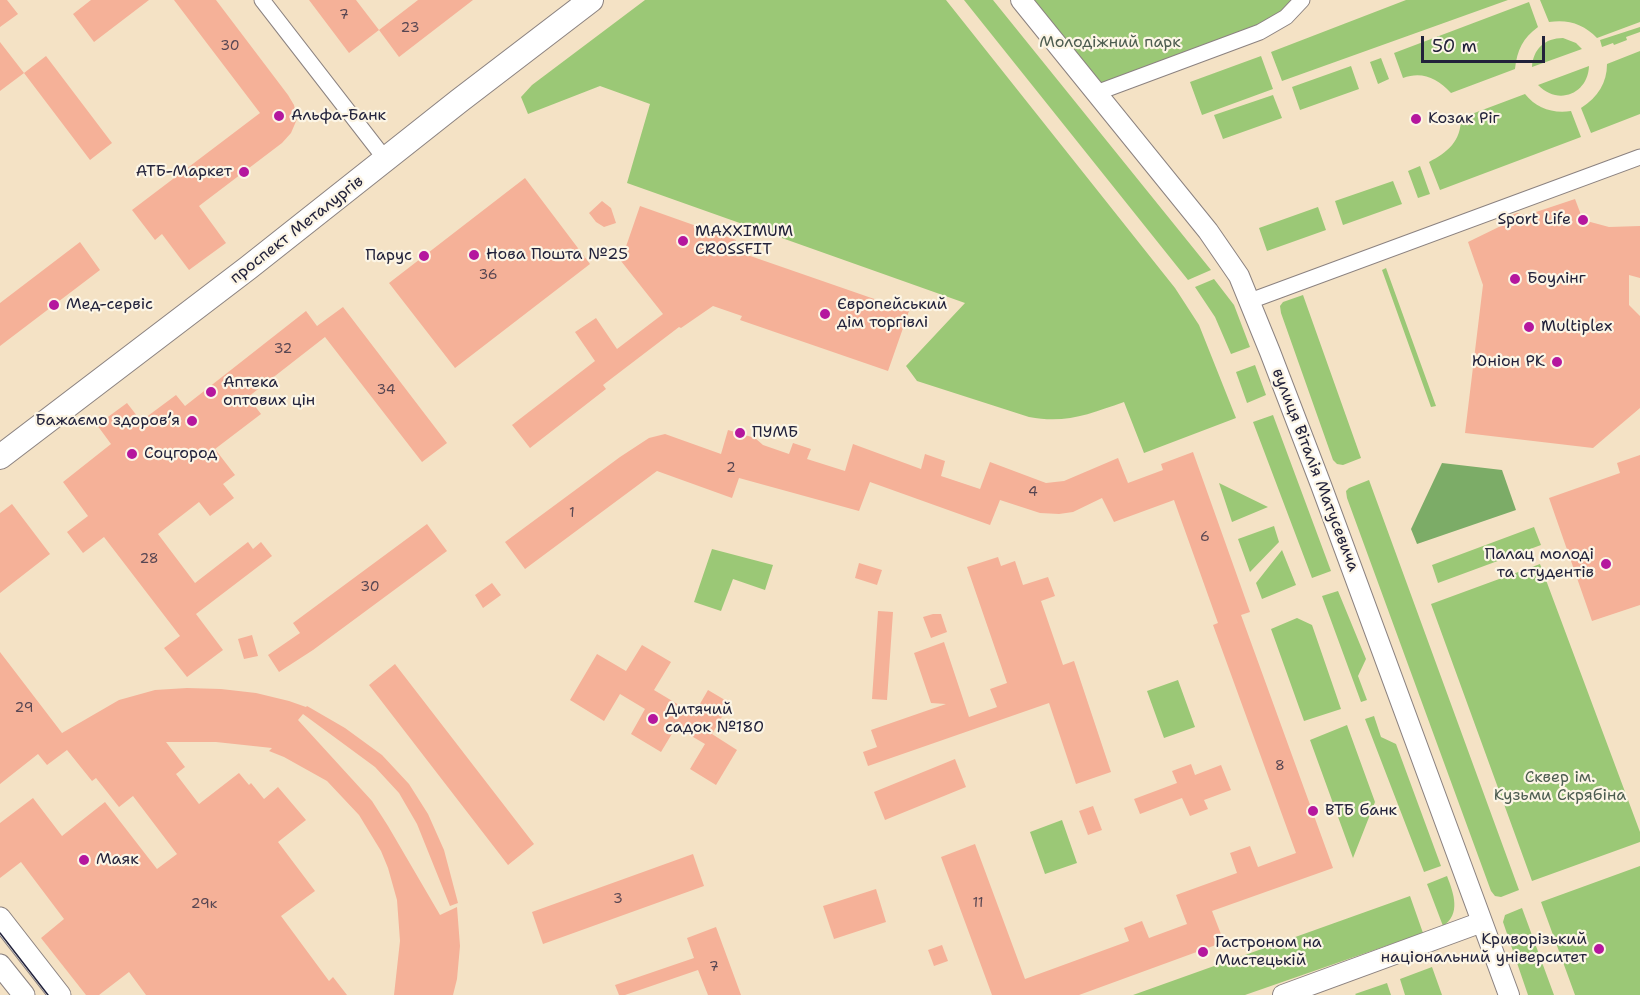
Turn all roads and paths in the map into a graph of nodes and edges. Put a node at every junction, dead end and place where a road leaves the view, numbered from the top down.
1 (262, 0) edge
2 (591, 0) edge
3 (1021, 0) edge
4 (1302, 0) edge
5 (1096, 93) junction
6 (1640, 158) edge
7 (386, 160) junction
8 (1250, 301) junction
9 (0, 457) edge
10 (0, 918) edge
11 (1482, 922) junction
12 (0, 964) edge
13 (24, 995) edge
14 (60, 995) edge
15 (1283, 995) edge
16 (1509, 995) edge

1 - 7 street
2 - 7 main road, проспект Металургів
3 - 5 street, вулиця Віталія Матусевича
4 - 5 street
5 - 8 street, вулиця Віталія Матусевича
6 - 8 street
7 - 9 main road, проспект Металургів
8 - 11 street, вулиця Віталія Матусевича
10 - 14 main road
11 - 15 street
11 - 16 street, вулиця Віталія Матусевича
12 - 13 main road

